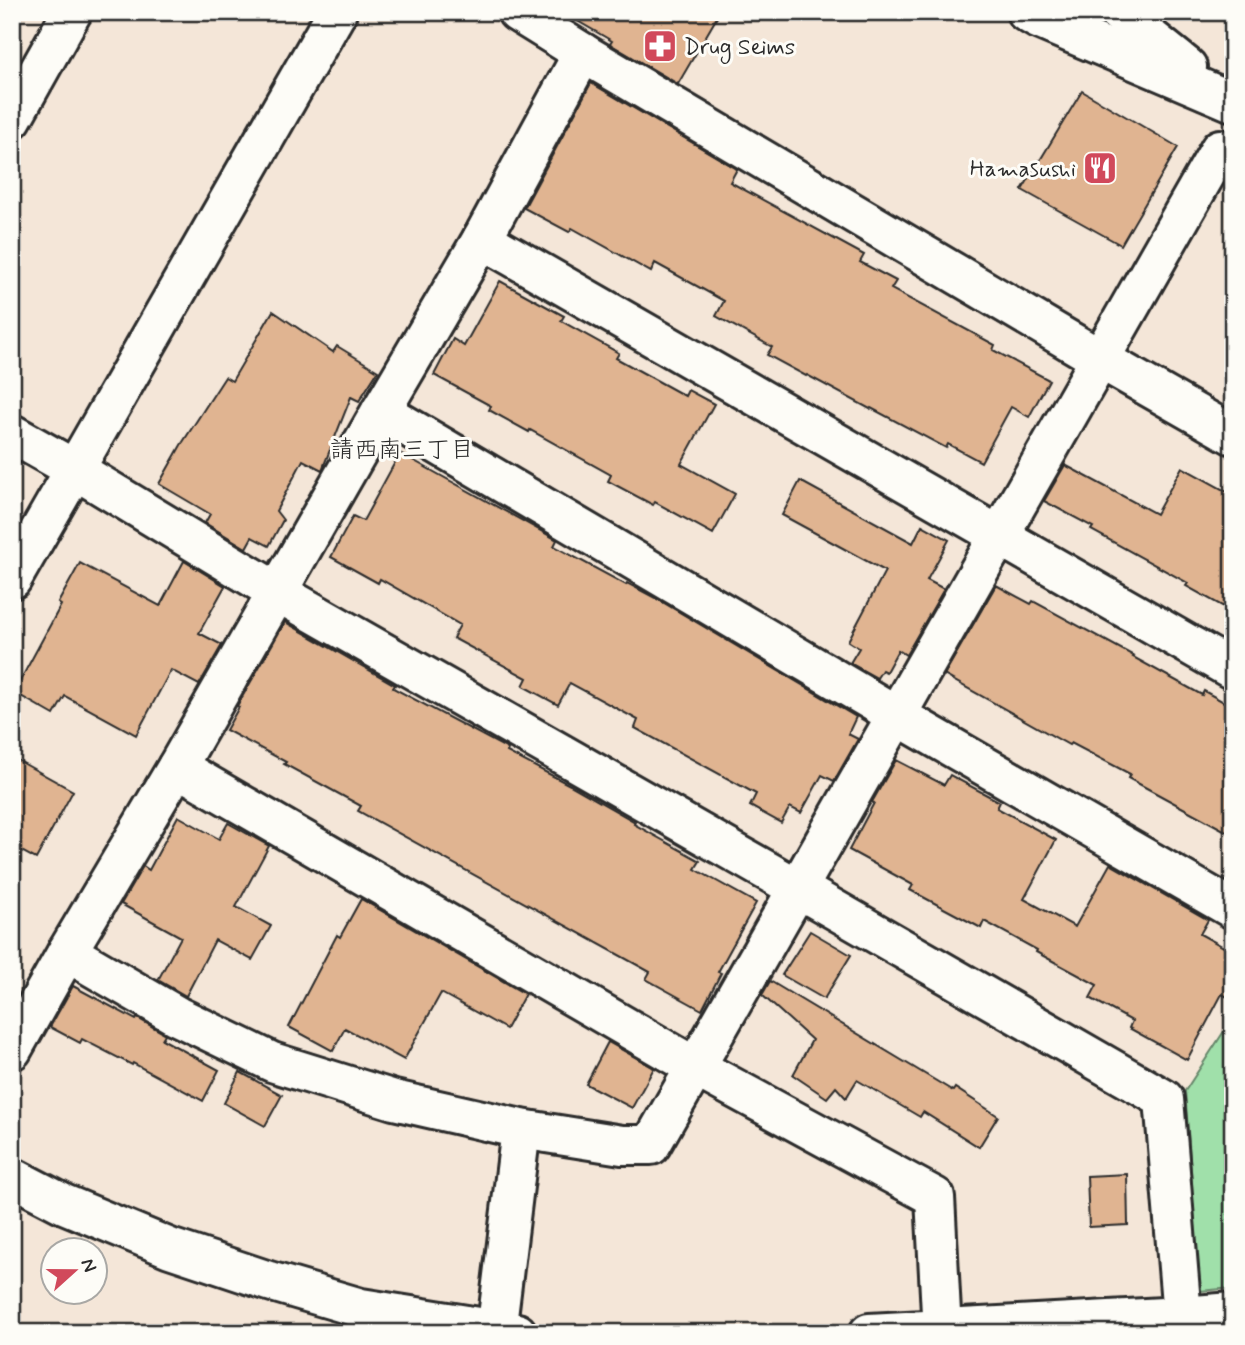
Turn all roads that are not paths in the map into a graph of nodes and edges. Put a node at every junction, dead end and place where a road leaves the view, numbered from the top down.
1 (72, 12) edge
2 (337, 12) edge
3 (517, 12) edge
4 (1026, 12) edge
5 (1118, 12) edge
6 (583, 52) junction
7 (1230, 100) edge
8 (12, 119) edge
9 (1220, 149) dead end
10 (482, 239) junction
11 (1100, 359) junction
12 (381, 411) junction
13 (12, 434) edge
14 (1233, 435) edge
15 (74, 469) junction
16 (998, 536) junction
17 (12, 579) edge
18 (277, 592) junction
19 (1233, 670) edge
20 (896, 715) junction
21 (177, 767) junction
22 (797, 888) junction
23 (1233, 909) edge
24 (67, 952) junction
25 (12, 1050) edge
26 (695, 1067) junction
27 (521, 1129) junction
28 (12, 1177) edge
29 (1233, 1312) edge
30 (1182, 1316) junction
31 (942, 1331) edge
32 (503, 1332) edge
33 (869, 1333) edge

1 - 8 street
2 - 15 street
3 - 6 street
4 - 7 street
5 - 7 street
6 - 10 street
6 - 11 street
9 - 11 street
10 - 12 street
10 - 16 street
11 - 14 street
11 - 16 street
12 - 18 street
12 - 20 street
13 - 15 street
15 - 17 street
15 - 18 street
16 - 19 street
16 - 20 street
18 - 21 street
18 - 22 street
20 - 22 street
20 - 23 street
21 - 24 street
21 - 26 street
22 - 26 street
22 - 30 street
24 - 25 street
24 - 27 street
26 - 27 street
26 - 31 street
27 - 32 street
28 - 32 street
29 - 30 street
30 - 31 street
31 - 33 street

